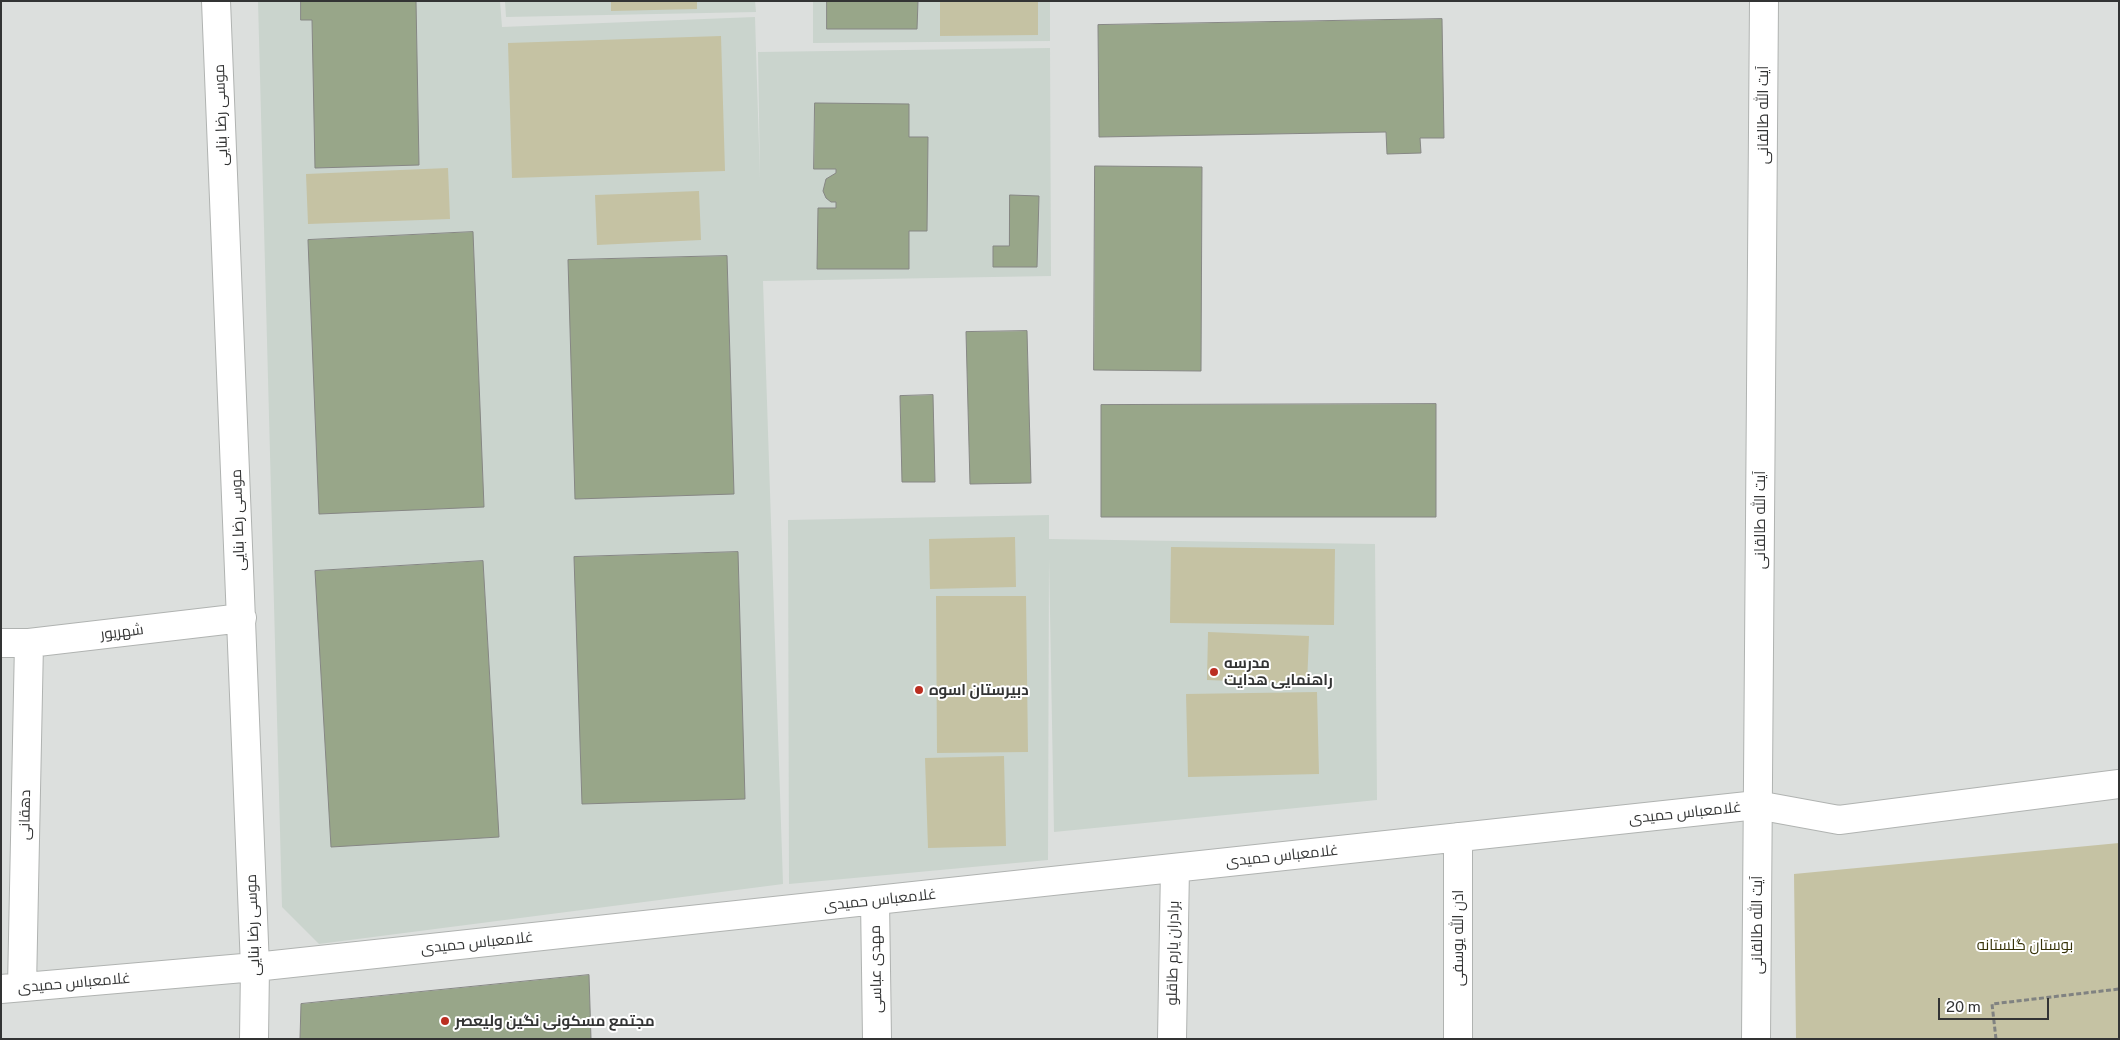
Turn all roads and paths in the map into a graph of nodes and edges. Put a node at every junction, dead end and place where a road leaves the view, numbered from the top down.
1 (216, 1) edge
2 (1764, 1) edge
3 (242, 618) junction
4 (1, 643) edge
5 (29, 643) junction
6 (2119, 784) edge
7 (1758, 806) junction
8 (1458, 837) junction
9 (1175, 868) junction
10 (875, 900) junction
11 (255, 967) junction
12 (11, 988) edge
13 (2119, 989) edge
14 (254, 1039) edge
15 (876, 1039) edge
16 (1172, 1039) edge
17 (1458, 1039) edge
18 (1756, 1039) edge
19 (1996, 1039) edge

1 - 3 street, موسی رضا بنایی
2 - 7 street, آیت الله طالقانی
3 - 5 street, شهریور
3 - 11 street, موسی رضا بنایی
4 - 5 street, شهریور
5 - 12 street, دهقانی
6 - 7 street, غلامعباس حمیدی
7 - 8 street, غلامعباس حمیدی
7 - 18 street, آیت الله طالقانی
8 - 9 street, غلامعباس حمیدی
8 - 17 street, اذن الله یوسفی
9 - 10 street, غلامعباس حمیدی
9 - 16 street, برادران یارم طاقلو
10 - 11 street, غلامعباس حمیدی
10 - 15 street, مهدی عباسی
11 - 12 street, غلامعباس حمیدی
11 - 14 street, موسی رضا بنایی
13 - 19 path

